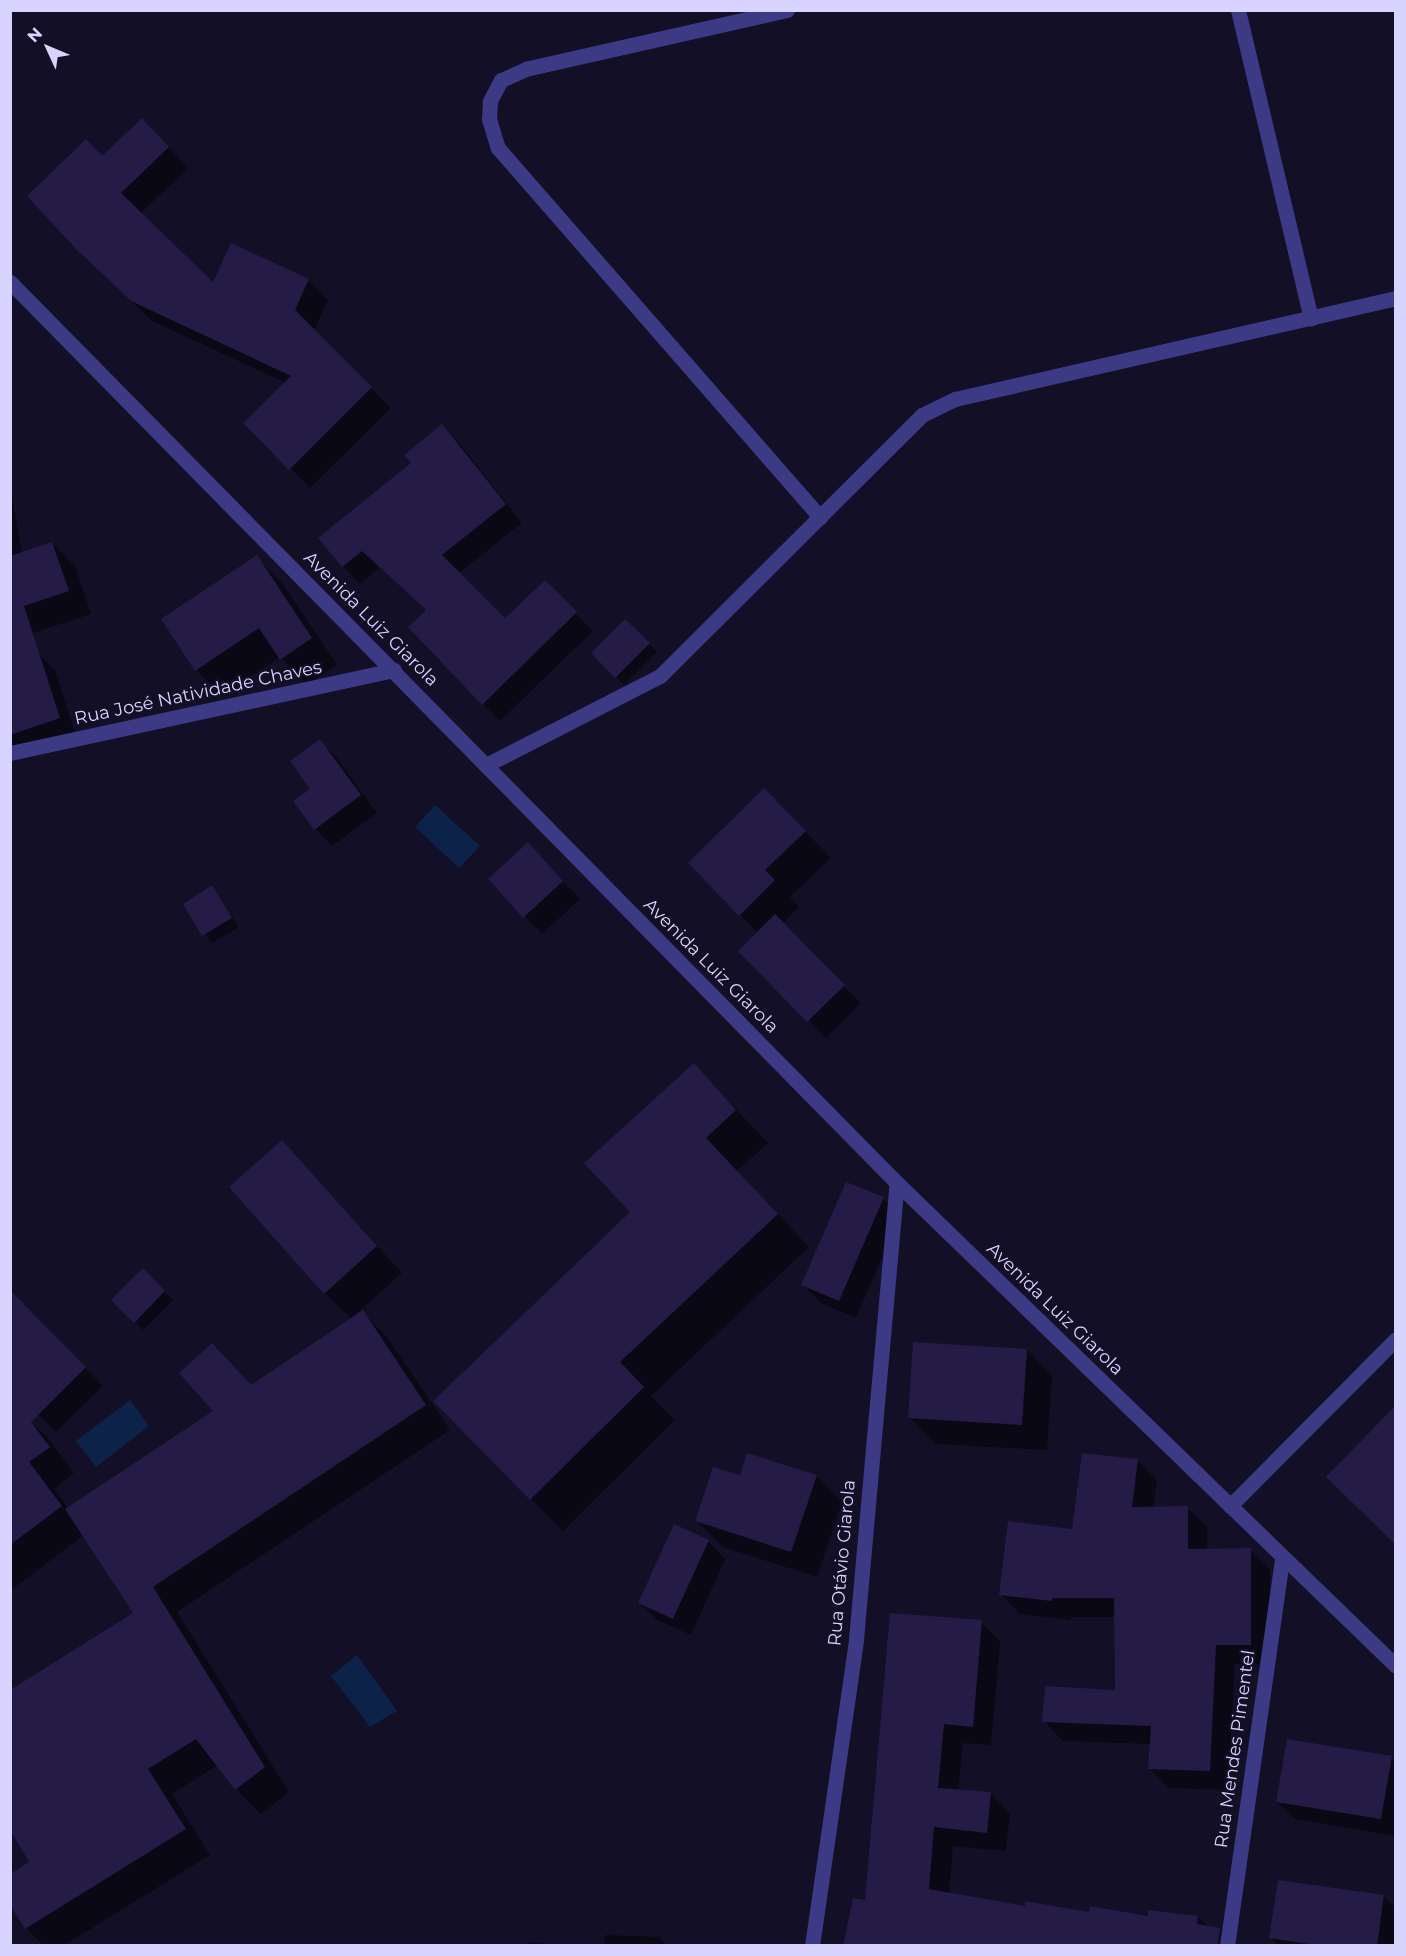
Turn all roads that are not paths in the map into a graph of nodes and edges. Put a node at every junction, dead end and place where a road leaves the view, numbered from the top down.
1 (787, 10) edge
2 (1238, 10) edge
3 (10, 282) edge
4 (1395, 298) edge
5 (1311, 318) junction
6 (820, 517) junction
7 (394, 670) junction
8 (10, 753) edge
9 (486, 765) junction
10 (897, 1183) junction
11 (1395, 1339) edge
12 (1230, 1506) junction
13 (1282, 1558) junction
14 (1395, 1666) edge
15 (812, 1946) edge
16 (1227, 1946) edge

1 - 6 street
2 - 5 street
3 - 7 street, Avenida Luiz Giarola
4 - 5 street
5 - 6 street
6 - 9 street
7 - 8 street, Rua José Natividade Chaves
7 - 9 street, Avenida Luiz Giarola
9 - 10 street, Avenida Luiz Giarola
10 - 12 street, Avenida Luiz Giarola
10 - 15 street, Rua Otávio Giarola
11 - 12 street
12 - 13 street, Avenida Luiz Giarola
13 - 14 street, Avenida Luiz Giarola
13 - 16 street, Rua Mendes Pimentel

